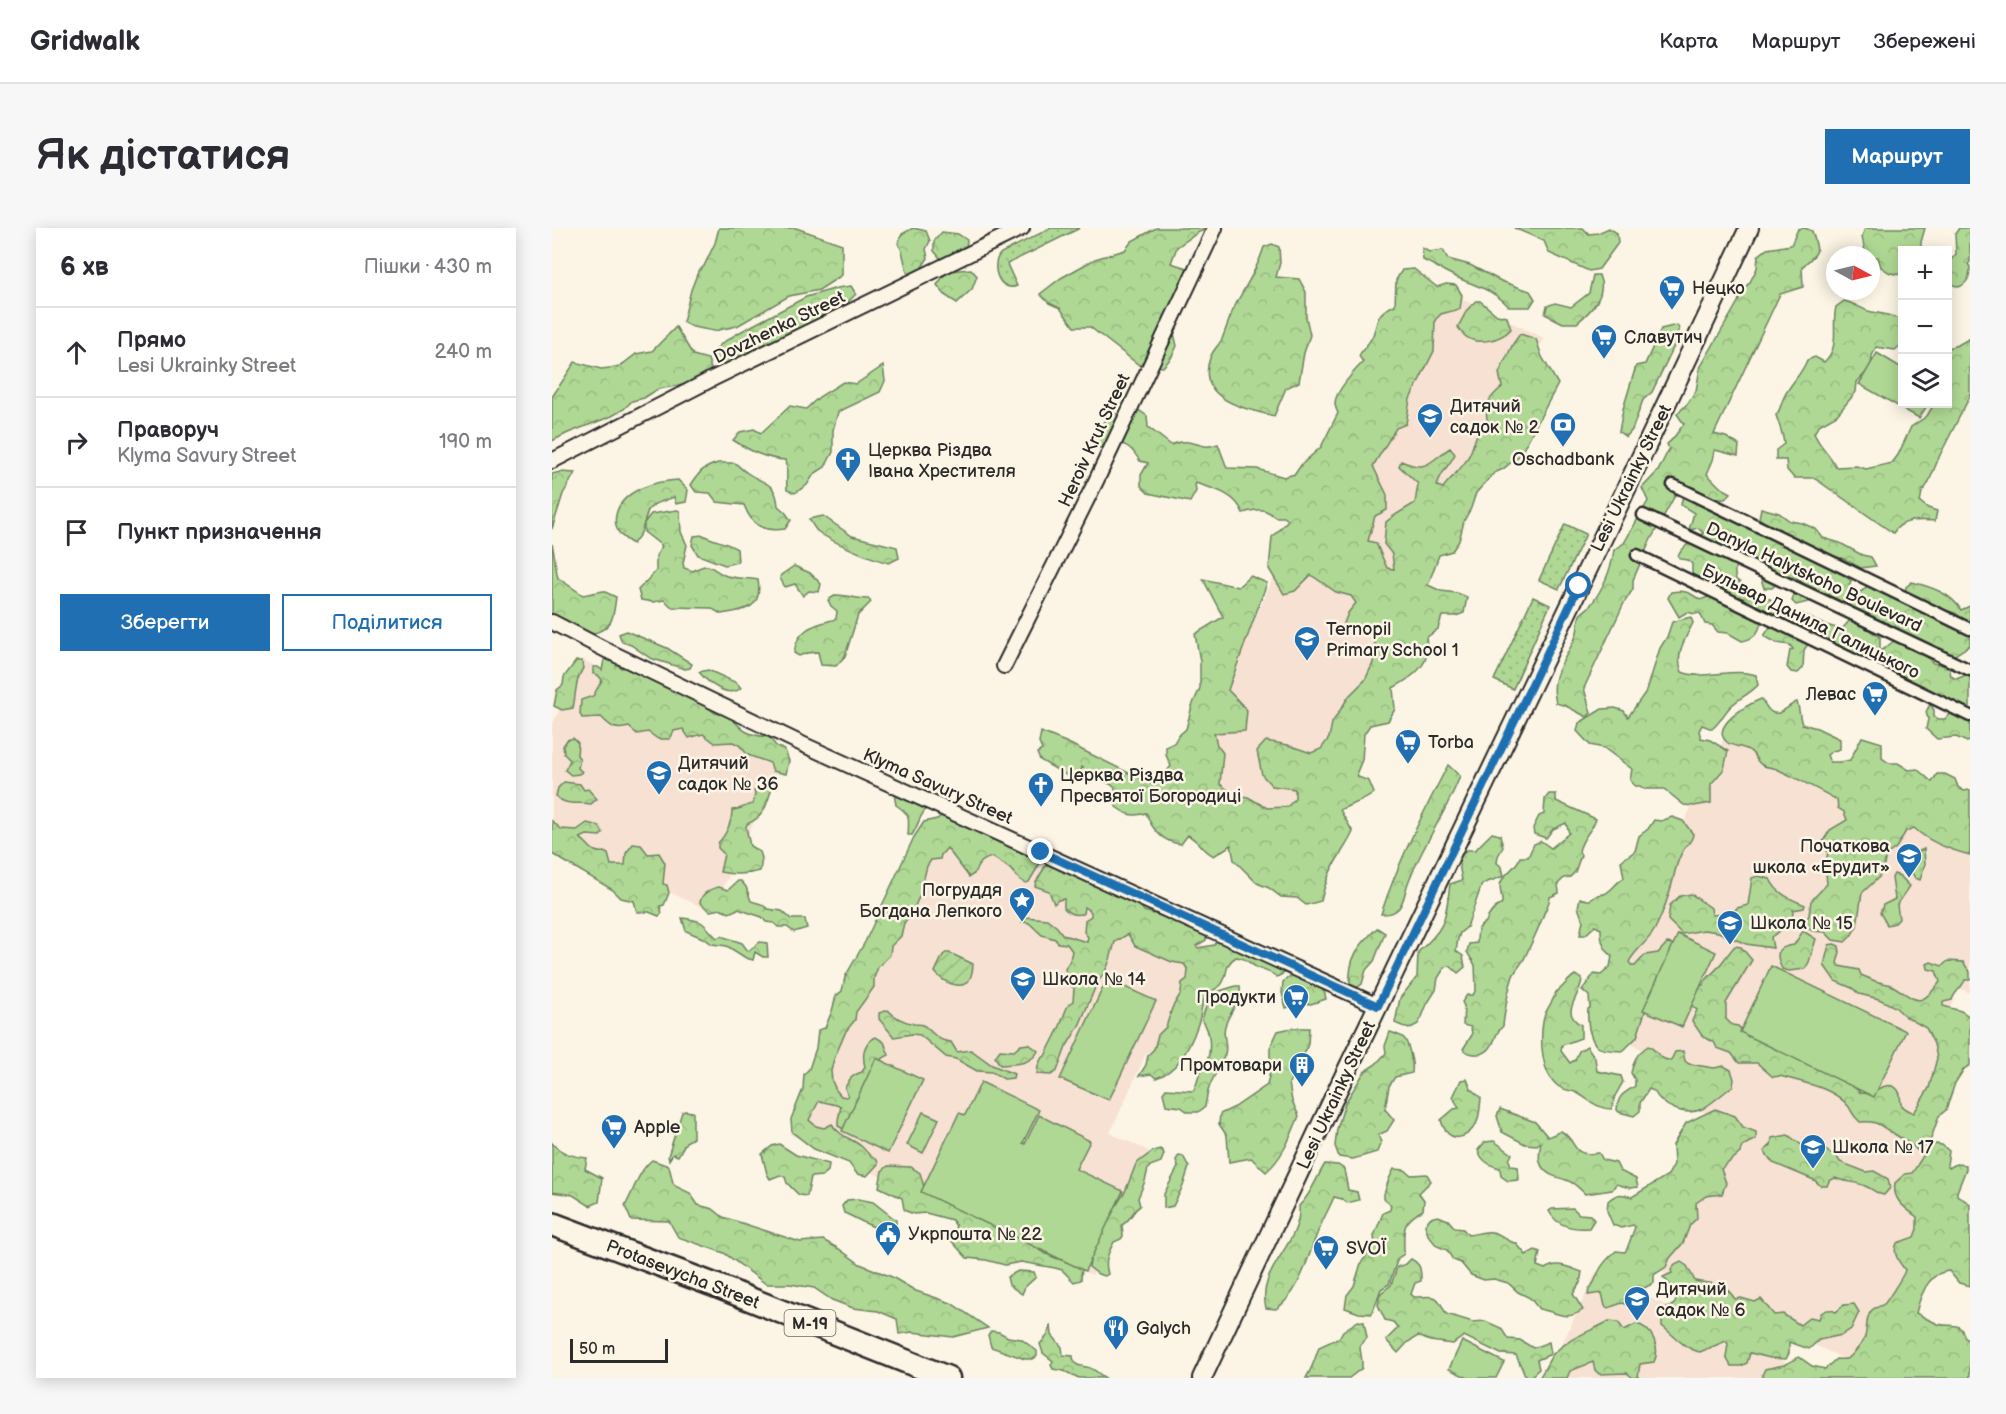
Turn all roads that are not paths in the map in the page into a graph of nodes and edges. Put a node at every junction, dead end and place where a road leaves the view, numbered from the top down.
1 (1022, 228) edge
2 (1215, 228) edge
3 (1749, 228) edge
4 (552, 461) edge
5 (1672, 485) dead end
6 (1643, 515) dead end
7 (1637, 555) dead end
8 (552, 622) edge
9 (1970, 628) edge
10 (1004, 666) dead end
11 (1970, 670) edge
12 (1970, 716) edge
13 (1378, 1006) junction
14 (552, 1224) edge
15 (948, 1378) edge
16 (1202, 1378) edge

1 - 4 street, Dovzhenka Street
2 - 10 street, Heroiv Krut Street
3 - 13 main road, Lesi Ukrainky Street
5 - 9 street
6 - 11 street, Danyla Halytskoho Boulevard
7 - 12 street, Бульвар Данила Галицького
8 - 13 street, Klyma Savury Street
13 - 16 main road, Lesi Ukrainky Street
14 - 15 highway, Protasevycha Street / М-19

